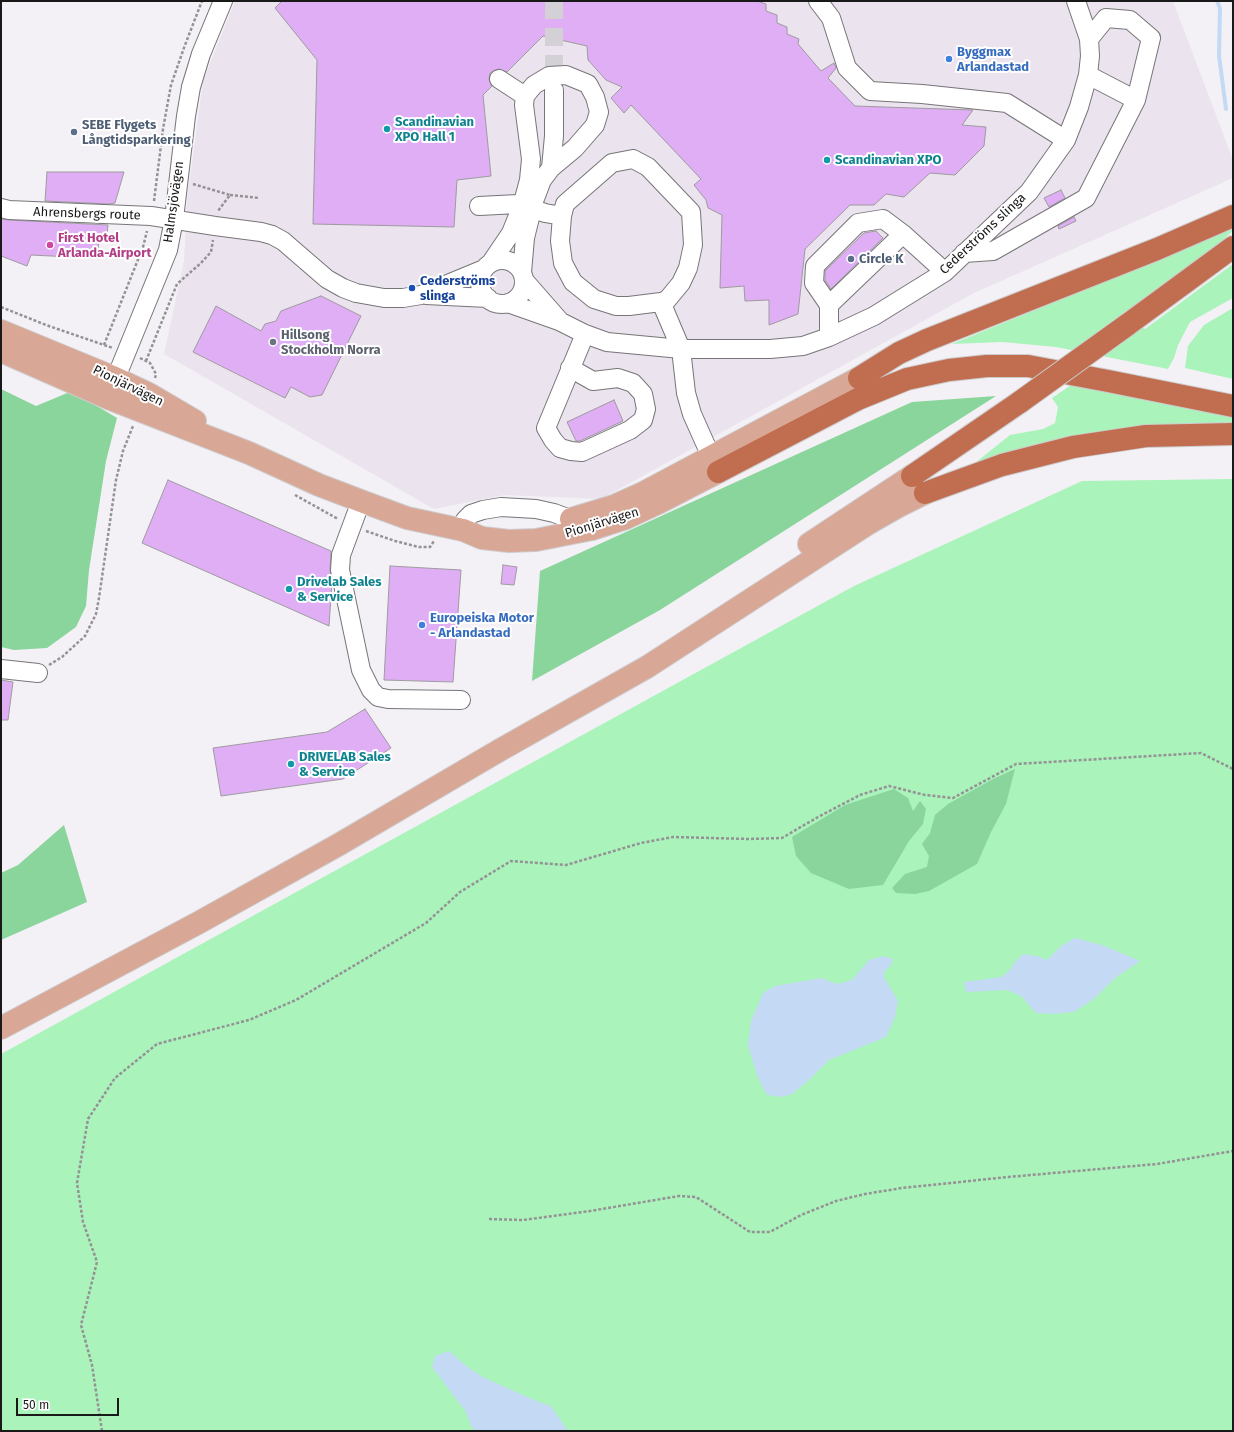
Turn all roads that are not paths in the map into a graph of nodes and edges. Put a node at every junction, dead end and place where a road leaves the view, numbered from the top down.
1 (223, 1) edge
2 (818, 1) edge
3 (1076, 1) edge
4 (1089, 39) junction
5 (1088, 75) junction
6 (499, 79) dead end
7 (525, 96) junction
8 (1136, 100) junction
9 (1066, 140) junction
10 (531, 159) junction
11 (551, 168) junction
12 (479, 206) dead end
13 (527, 207) junction
14 (1, 208) edge
15 (562, 216) junction
16 (1233, 216) edge
17 (174, 219) junction
18 (903, 234) junction
19 (1233, 247) edge
20 (964, 254) junction
21 (487, 267) junction
22 (944, 272) junction
23 (523, 276) junction
24 (421, 295) junction
25 (488, 298) junction
26 (661, 302) junction
27 (508, 303) junction
28 (829, 305) junction
29 (559, 321) junction
30 (1, 330) edge
31 (585, 334) junction
32 (829, 337) junction
33 (681, 349) junction
34 (1, 351) edge
35 (570, 368) junction
36 (859, 378) junction
37 (111, 388) junction
38 (1233, 391) edge
39 (1233, 406) edge
40 (1233, 434) edge
41 (714, 465) junction
42 (912, 476) joint
43 (926, 493) joint
44 (360, 501) junction
45 (463, 530) junction
46 (1, 669) edge
47 (38, 673) road end
48 (461, 700) dead end
49 (500, 750) junction
50 (1, 1028) edge

1 - 17 street, Halmsjövägen
2 - 9 street
3 - 4 street, Cederströms slinga
4 - 5 street, Cederströms slinga
4 - 8 street
5 - 8 street
5 - 9 street, Cederströms slinga
6 - 7 street
7 - 10 street
7 - 11 street
8 - 20 street
9 - 20 street, Cederströms slinga
10 - 11 street
10 - 13 street
11 - 13 street
12 - 13 street
13 - 15 street
13 - 21 street
13 - 23 street
14 - 17 street, Ahrensbergs route
15 - 26 street
15 - 26 street
16 - 36 highway
17 - 24 street, Cederströms slinga
17 - 37 street, Halmsjövägen
18 - 22 street
18 - 28 street
18 - 28 street
19 - 42 highway, bridge
20 - 22 street, Cederströms slinga
21 - 23 street, Cederströms slinga
21 - 24 street, Cederströms slinga
21 - 25 street
22 - 32 street, Cederströms slinga
23 - 27 street
23 - 29 street, Cederströms slinga
24 - 25 street, Cederströms slinga
25 - 27 street, Cederströms slinga
26 - 33 street
27 - 29 street, Cederströms slinga
28 - 32 street
29 - 31 street, Cederströms slinga
30 - 37 main road, Pionjärvägen
31 - 33 street, Cederströms slinga
31 - 35 street
32 - 33 street, Cederströms slinga
33 - 41 street
34 - 37 main road, Pionjärvägen
35 - 35 street
36 - 38 highway
36 - 41 main road, Pionjärvägen
37 - 44 main road, Pionjärvägen
39 - 41 highway
40 - 43 highway
41 - 45 main road, Pionjärvägen
41 - 45 main road, Pionjärvägen
42 - 49 main road
43 - 49 main road
44 - 45 main road, Pionjärvägen
44 - 48 street
46 - 47 street
49 - 50 main road

